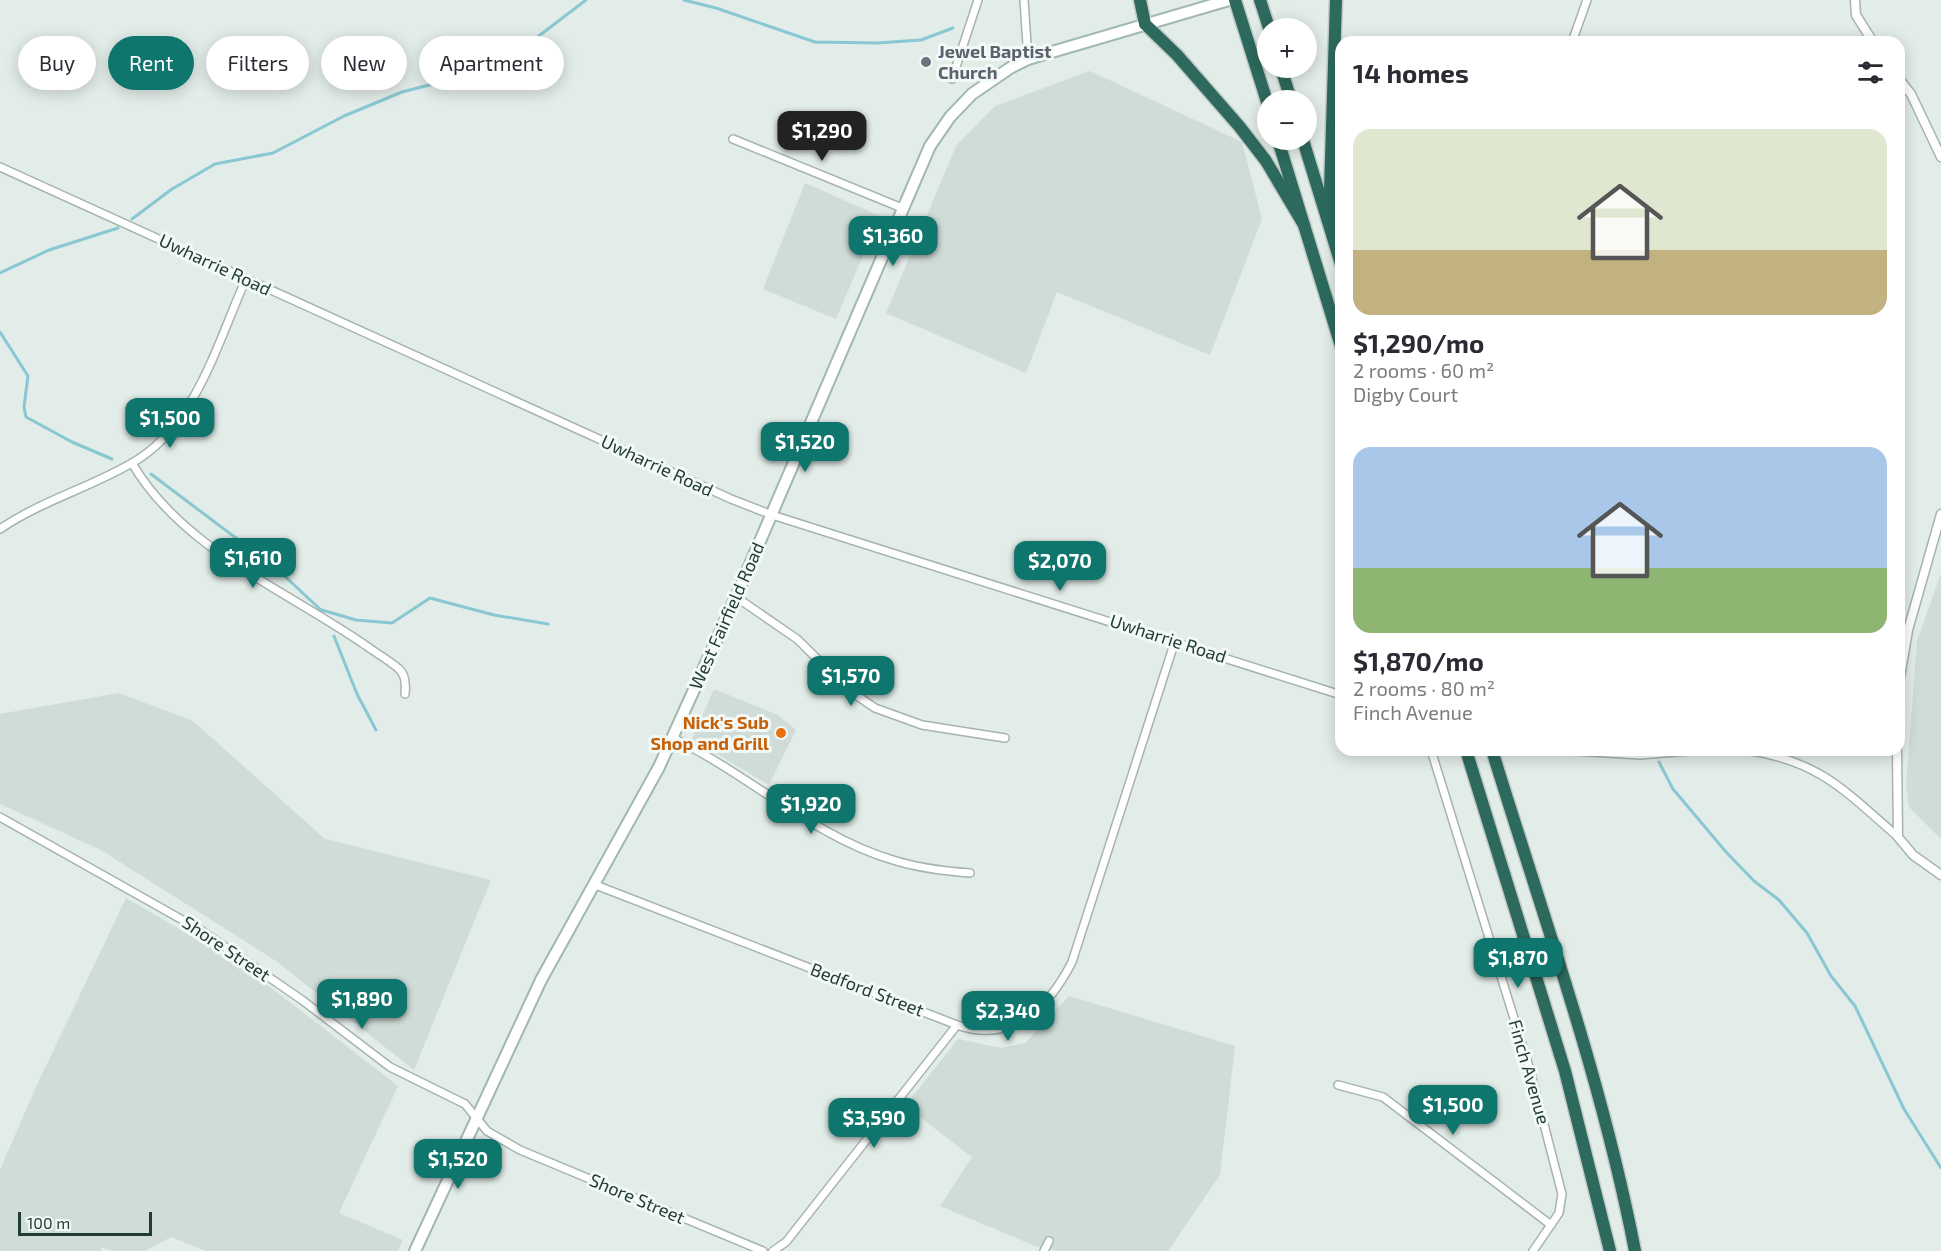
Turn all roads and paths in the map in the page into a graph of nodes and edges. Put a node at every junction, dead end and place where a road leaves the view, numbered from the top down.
1 (978, 0) edge
2 (1024, 0) edge
3 (1140, 0) edge
4 (1229, 0) edge
5 (1235, 0) edge
6 (1260, 0) edge
7 (1336, 0) edge
8 (1587, 0) edge
9 (1855, 0) edge
10 (1266, 18) edge
11 (1145, 24) junction
12 (1574, 36) edge
13 (1869, 36) edge
14 (1028, 59) junction
15 (952, 79) dead end
16 (1905, 86) edge
17 (1263, 90) edge
18 (733, 139) dead end
19 (1281, 150) edge
20 (1306, 150) edge
21 (1941, 157) edge
22 (0, 167) edge
23 (902, 208) junction
24 (1329, 223) junction
25 (1304, 225) junction
26 (1335, 244) edge
27 (246, 279) junction
28 (1335, 326) edge
29 (132, 463) junction
30 (1941, 514) edge
31 (772, 515) junction
32 (0, 529) edge
33 (736, 597) junction
34 (1175, 641) junction
35 (1905, 648) edge
36 (1335, 693) edge
37 (405, 694) dead end
38 (673, 738) junction
39 (1005, 738) dead end
40 (1433, 756) edge
41 (1468, 756) edge
42 (1494, 756) edge
43 (1781, 756) edge
44 (1897, 756) edge
45 (0, 817) edge
46 (1898, 837) junction
47 (970, 873) dead end
48 (1941, 875) edge
49 (593, 884) junction
50 (957, 1025) junction
51 (1338, 1085) dead end
52 (476, 1117) junction
53 (1551, 1225) junction
54 (1049, 1241) dead end
55 (775, 1250) edge
56 (416, 1251) edge
57 (763, 1251) edge
58 (1044, 1251) edge
59 (1533, 1251) edge
60 (1610, 1251) edge
61 (1635, 1251) edge

1 - 15 street
2 - 14 street
3 - 11 highway
4 - 11 main road, West Fairfield Road
5 - 17 highway
6 - 10 highway
7 - 24 highway
8 - 12 street
9 - 13 street
11 - 14 main road, West Fairfield Road
11 - 25 highway
14 - 23 main road, West Fairfield Road
16 - 21 street
18 - 23 street
19 - 25 highway
20 - 24 highway
22 - 27 street, Uwharrie Road
23 - 31 main road, West Fairfield Road
24 - 26 highway
25 - 28 highway
27 - 29 street
27 - 31 street, Uwharrie Road
29 - 32 street
29 - 37 street
30 - 35 street
31 - 33 main road, West Fairfield Road
31 - 34 street, Uwharrie Road
33 - 38 main road, West Fairfield Road
33 - 39 street
34 - 36 street, Uwharrie Road
34 - 50 street, Bedford Street
38 - 47 street
38 - 49 main road, West Fairfield Road
40 - 53 street, Finch Avenue
41 - 60 highway
42 - 61 highway
43 - 46 street
44 - 46 street
45 - 52 street, Shore Street
46 - 48 street
49 - 50 street, Bedford Street
49 - 52 main road, West Fairfield Road
50 - 55 street
51 - 53 street
52 - 56 main road, West Fairfield Road
52 - 57 street, Shore Street
53 - 59 street, Finch Avenue
54 - 58 street

